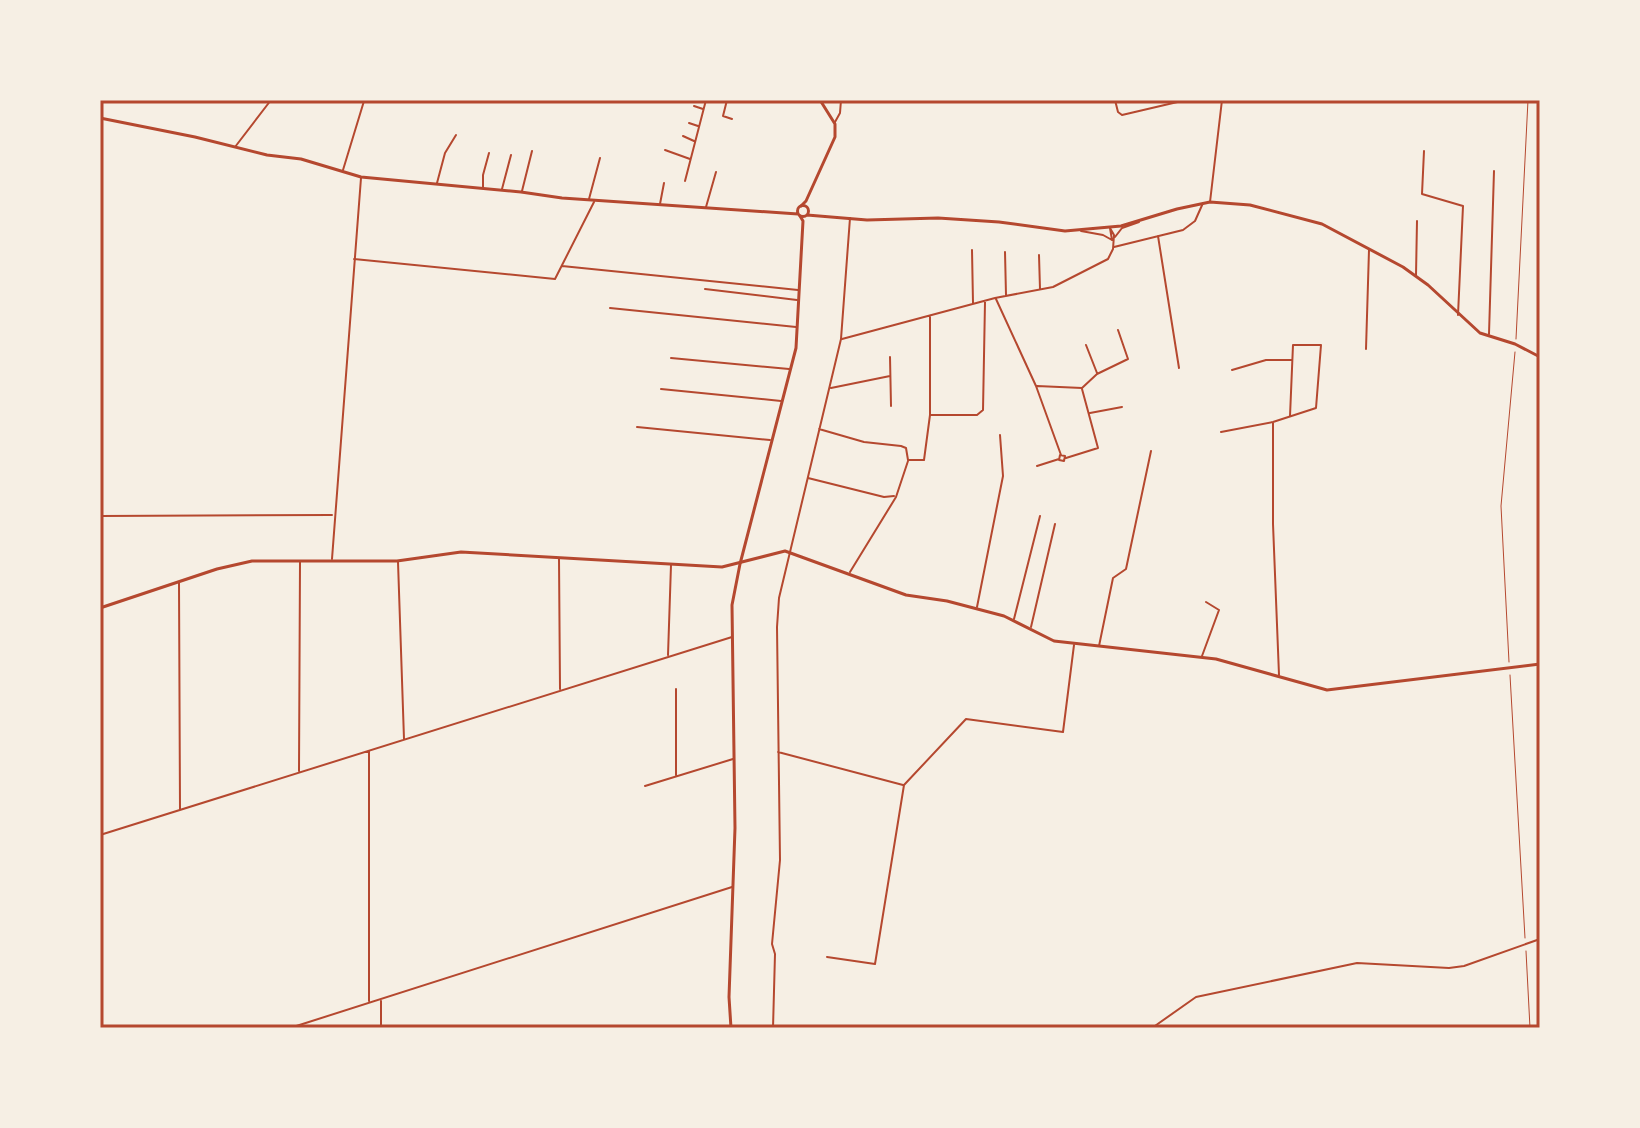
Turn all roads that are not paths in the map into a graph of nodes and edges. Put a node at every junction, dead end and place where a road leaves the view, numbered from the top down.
1 (271, 100) edge
2 (706, 100) edge
3 (727, 100) edge
4 (820, 100) edge
5 (841, 100) edge
6 (1115, 100) edge
7 (1186, 100) edge
8 (1222, 100) edge
9 (364, 101) edge
10 (694, 106) dead end
11 (704, 110) junction
12 (100, 118) edge
13 (732, 119) dead end
14 (689, 123) dead end
15 (835, 124) junction
16 (699, 127) junction
17 (456, 135) dead end
18 (683, 136) dead end
19 (696, 141) junction
20 (234, 147) junction
21 (665, 150) dead end
22 (532, 151) dead end
23 (1424, 151) dead end
24 (489, 153) dead end
25 (511, 155) dead end
26 (600, 158) dead end
27 (691, 160) junction
28 (343, 171) junction
29 (1494, 171) dead end
30 (716, 172) dead end
31 (361, 177) junction
32 (685, 181) dead end
33 (664, 183) dead end
34 (436, 184) junction
35 (483, 188) junction
36 (502, 190) junction
37 (521, 192) junction
38 (588, 200) junction
39 (594, 200) junction
40 (1210, 202) junction
41 (1204, 203) junction
42 (660, 205) junction
43 (706, 208) junction
44 (803, 213) junction
45 (850, 218) junction
46 (1140, 221) junction
47 (1417, 221) dead end
48 (1110, 228) junction
49 (1081, 231) junction
50 (1158, 236) junction
51 (1112, 241) junction
52 (1113, 247) junction
53 (1369, 248) junction
54 (972, 250) dead end
55 (1005, 252) dead end
56 (1039, 255) dead end
57 (354, 259) junction
58 (562, 266) junction
59 (1416, 276) junction
60 (705, 289) dead end
61 (799, 290) junction
62 (1040, 290) junction
63 (1006, 296) junction
64 (995, 298) junction
65 (798, 300) junction
66 (985, 301) junction
67 (973, 304) junction
68 (610, 308) dead end
69 (930, 315) junction
70 (1458, 315) junction
71 (797, 327) junction
72 (1118, 330) dead end
73 (1489, 336) junction
74 (841, 339) junction
75 (1086, 345) dead end
76 (1366, 349) dead end
77 (890, 357) dead end
78 (1540, 357) edge
79 (671, 358) dead end
80 (1292, 360) junction
81 (1179, 368) dead end
82 (790, 369) junction
83 (1232, 370) dead end
84 (1097, 374) junction
85 (890, 376) junction
86 (1036, 386) junction
87 (1082, 388) junction
88 (661, 389) dead end
89 (829, 389) junction
90 (782, 401) junction
91 (891, 406) dead end
92 (1122, 407) dead end
93 (1088, 413) junction
94 (930, 415) junction
95 (1290, 416) junction
96 (1273, 422) junction
97 (637, 427) dead end
98 (819, 429) junction
99 (1221, 432) dead end
100 (1000, 435) dead end
101 (772, 441) junction
102 (1151, 451) dead end
103 (1060, 457) junction
104 (908, 460) junction
105 (1037, 466) dead end
106 (808, 478) junction
107 (896, 497) junction
108 (333, 515) junction
109 (100, 516) edge
110 (1040, 516) dead end
111 (1055, 524) dead end
112 (790, 552) junction
113 (559, 558) junction
114 (300, 560) junction
115 (332, 560) junction
116 (397, 561) junction
117 (671, 564) junction
118 (740, 564) junction
119 (849, 574) junction
120 (179, 582) junction
121 (1206, 602) dead end
122 (100, 608) edge
123 (976, 610) junction
124 (1014, 619) junction
125 (1031, 628) junction
126 (733, 636) junction
127 (1074, 645) junction
128 (1099, 647) junction
129 (668, 657) junction
130 (1201, 657) junction
131 (1540, 664) edge
132 (1279, 676) junction
133 (676, 689) dead end
134 (560, 690) junction
135 (404, 739) junction
136 (369, 750) junction
137 (778, 752) junction
138 (735, 759) junction
139 (299, 772) junction
140 (676, 777) junction
141 (904, 785) junction
142 (645, 786) dead end
143 (180, 809) junction
144 (100, 835) edge
145 (734, 887) junction
146 (1540, 939) edge
147 (827, 957) dead end
148 (381, 999) junction
149 (369, 1003) junction
150 (290, 1028) edge
151 (381, 1028) edge
152 (731, 1028) edge
153 (773, 1028) edge
154 (1152, 1028) edge

1 - 20 street
2 - 11 street
3 - 13 street
4 - 15 main road
5 - 15 street
6 - 7 street
8 - 40 street
9 - 28 street
10 - 11 street
11 - 16 street
12 - 20 main road
14 - 16 street
15 - 44 main road
16 - 19 street
17 - 34 street
18 - 19 street
19 - 27 street
20 - 28 main road
21 - 27 street
22 - 37 street
23 - 70 street
24 - 35 street
25 - 36 street
26 - 38 street
27 - 32 street
28 - 31 main road
29 - 73 street
30 - 43 street
31 - 34 main road
31 - 57 street
33 - 42 street
34 - 35 main road
35 - 36 main road
36 - 37 main road
37 - 38 main road
38 - 39 main road
39 - 42 main road
39 - 58 street
40 - 41 main road
40 - 53 main road
41 - 46 main road
41 - 50 street
42 - 43 main road
43 - 44 main road
44 - 45 main road
44 - 61 main road
45 - 49 main road
45 - 74 street
46 - 48 main road
46 - 51 street
47 - 59 street
48 - 49 main road
48 - 51 street
49 - 51 street
50 - 52 street
50 - 81 street
51 - 52 street
52 - 62 street
53 - 59 main road
53 - 76 street
54 - 67 street
55 - 63 street
56 - 62 street
57 - 58 street
57 - 108 street
58 - 61 street
59 - 70 main road
60 - 65 street
61 - 65 main road
62 - 63 street
63 - 64 street
64 - 66 street
64 - 86 street
65 - 71 main road
66 - 67 street
66 - 94 street
67 - 69 street
68 - 71 street
69 - 74 street
69 - 94 street
70 - 73 main road
71 - 82 main road
72 - 84 street
73 - 78 main road
74 - 89 street
75 - 84 street
77 - 85 street
79 - 82 street
80 - 83 street
80 - 95 street
80 - 95 street
82 - 90 main road
84 - 87 street
85 - 89 street
85 - 91 street
86 - 87 street
86 - 103 street
87 - 93 street
88 - 90 street
89 - 98 street
90 - 101 main road
92 - 93 street
93 - 103 street
94 - 104 street
95 - 96 street
96 - 99 street
96 - 132 street
97 - 101 street
98 - 104 street
98 - 106 street
100 - 123 street
101 - 118 main road
102 - 128 street
103 - 105 street
104 - 107 street
106 - 107 street
106 - 112 street
107 - 119 street
108 - 109 street
108 - 115 street
110 - 124 street
111 - 125 street
112 - 118 main road
112 - 119 main road
112 - 137 street
113 - 116 main road
113 - 117 main road
113 - 134 street
114 - 115 main road
114 - 120 main road
114 - 139 street
115 - 116 main road
116 - 135 street
117 - 118 main road
117 - 129 street
118 - 126 main road
119 - 123 main road
120 - 122 main road
120 - 143 street
121 - 130 street
123 - 124 main road
124 - 125 main road
125 - 127 main road
126 - 129 street
126 - 138 main road
127 - 128 main road
127 - 141 street
128 - 130 main road
129 - 134 street
130 - 132 main road
131 - 132 main road
133 - 140 street
134 - 135 street
135 - 136 street
136 - 139 street
136 - 149 street
137 - 141 street
137 - 153 street
138 - 140 street
138 - 145 main road
139 - 143 street
140 - 142 street
141 - 147 street
143 - 144 street
145 - 148 street
145 - 152 main road
146 - 154 street
148 - 149 street
148 - 151 street
149 - 150 street

